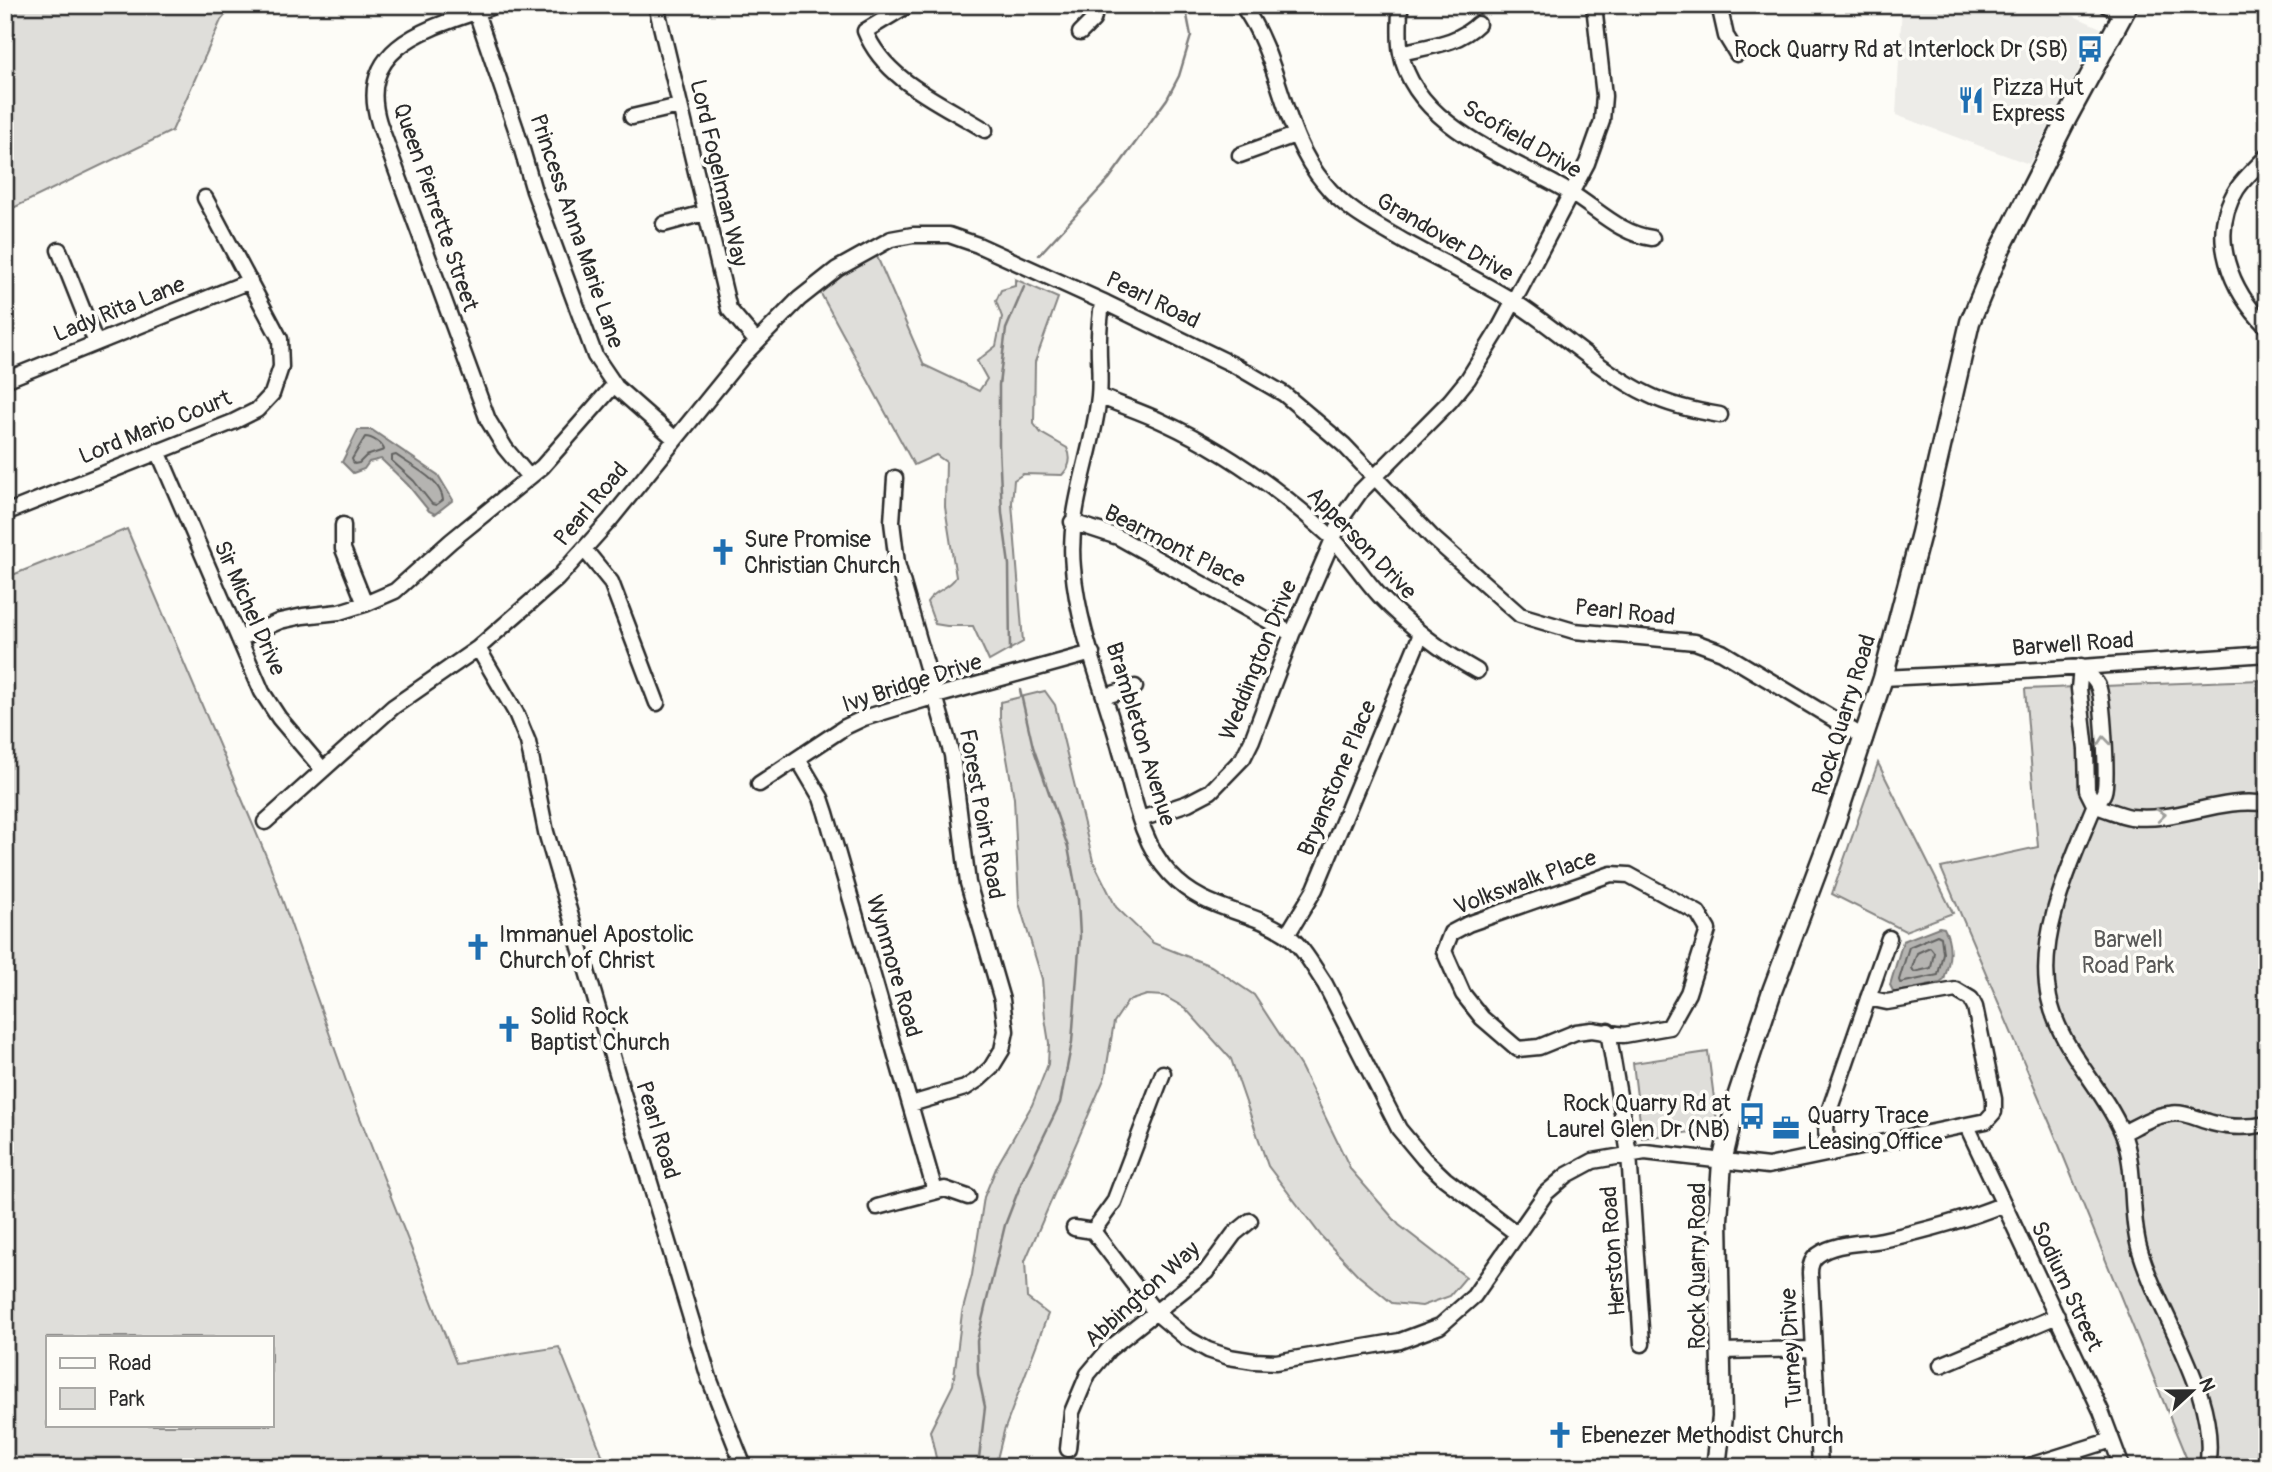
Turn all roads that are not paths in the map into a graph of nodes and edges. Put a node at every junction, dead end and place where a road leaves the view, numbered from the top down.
1 (496, 5) edge
2 (656, 5) edge
3 (908, 5) edge
4 (1097, 5) edge
5 (1242, 5) edge
6 (1399, 5) edge
7 (1594, 5) edge
8 (1719, 5) edge
9 (2106, 5) edge
10 (2126, 10) edge
11 (477, 12) junction
12 (1478, 24) dead end
13 (1080, 33) dead end
14 (1401, 53) junction
15 (1737, 54) dead end
16 (680, 106) junction
17 (632, 117) dead end
18 (985, 130) dead end
19 (1295, 135) junction
20 (1240, 155) dead end
21 (2267, 156) edge
22 (1571, 193) junction
23 (205, 198) dead end
24 (704, 213) junction
25 (664, 224) dead end
26 (1652, 238) dead end
27 (59, 250) dead end
28 (250, 281) junction
29 (1102, 301) junction
30 (1514, 302) junction
31 (2267, 327) edge
32 (757, 342) junction
33 (96, 343) junction
34 (5, 380) edge
35 (614, 386) junction
36 (1099, 396) junction
37 (1720, 415) dead end
38 (675, 439) junction
39 (158, 451) junction
40 (1376, 475) junction
41 (529, 477) junction
42 (895, 478) dead end
43 (5, 513) edge
44 (1072, 522) junction
45 (343, 525) dead end
46 (1332, 538) junction
47 (584, 548) junction
48 (365, 604) junction
49 (1292, 634) junction
50 (1421, 634) junction
51 (239, 639) junction
52 (478, 648) junction
53 (1092, 653) junction
54 (2267, 653) edge
55 (2081, 666) junction
56 (1477, 671) dead end
57 (1883, 678) junction
58 (1135, 687) dead end
59 (936, 696) junction
60 (1106, 696) junction
61 (657, 703) dead end
62 (1865, 738) junction
63 (798, 759) junction
64 (323, 770) junction
65 (759, 784) dead end
66 (2267, 804) edge
67 (2095, 806) junction
68 (1140, 819) junction
69 (265, 822) dead end
70 (1287, 935) junction
71 (1889, 938) dead end
72 (1868, 998) junction
73 (1608, 1031) junction
74 (1163, 1073) dead end
75 (911, 1104) junction
76 (2267, 1124) edge
77 (1967, 1126) junction
78 (2123, 1133) junction
79 (1629, 1154) junction
80 (1830, 1154) junction
81 (1723, 1162) junction
82 (934, 1191) junction
83 (968, 1196) dead end
84 (2004, 1204) junction
85 (877, 1207) dead end
86 (1250, 1222) dead end
87 (1074, 1228) dead end
88 (1093, 1231) junction
89 (1516, 1233) junction
90 (1155, 1312) junction
91 (2057, 1316) junction
92 (1642, 1344) dead end
93 (1814, 1349) junction
94 (1721, 1351) junction
95 (1941, 1365) dead end
96 (2112, 1440) junction
97 (1068, 1449) dead end
98 (744, 1467) edge
99 (1716, 1467) edge
100 (1820, 1467) edge
101 (2026, 1467) edge
102 (2122, 1467) edge
103 (2207, 1467) edge

1 - 11 street, Queen Pierrette Street
2 - 16 street, Lord Fogelman Way
3 - 18 street
4 - 13 street
5 - 19 street, Grandover Drive
6 - 14 street, Scofield Drive
7 - 22 street, Weddington Drive
8 - 15 street
9 - 10 street
10 - 57 main road, Rock Quarry Road
11 - 35 street, Princess Anna Marie Lane
11 - 41 street, Queen Pierrette Street
12 - 14 street
14 - 22 street, Scofield Drive
16 - 17 street
16 - 24 street, Lord Fogelman Way
19 - 20 street
19 - 30 street, Grandover Drive
21 - 31 street
22 - 26 street, Scofield Drive
22 - 30 street, Weddington Drive
23 - 28 street, Lord Mario Court
24 - 25 street
24 - 32 street, Lord Fogelman Way
27 - 33 street
28 - 33 street, Lady Rita Lane
28 - 39 street, Lord Mario Court
29 - 32 street, Pearl Road
29 - 36 street, Brambleton Avenue
29 - 40 street, Pearl Road
30 - 37 street, Grandover Drive
30 - 40 street, Weddington Drive
32 - 38 street, Pearl Road
33 - 34 street, Lady Rita Lane
35 - 38 street, Princess Anna Marie Lane
35 - 41 street
36 - 44 street, Brambleton Avenue
36 - 46 street, Apperson Drive
38 - 47 street, Pearl Road
39 - 43 street, Lord Mario Court
39 - 51 street, Sir Michel Drive
40 - 46 street, Weddington Drive
40 - 62 street, Pearl Road
41 - 48 street
42 - 59 street, Forest Point Road
44 - 49 street, Bearmont Place
44 - 53 street, Brambleton Avenue
45 - 48 street
46 - 49 street, Weddington Drive
46 - 50 street, Apperson Drive
47 - 52 street, Pearl Road
47 - 61 street
48 - 51 street
49 - 68 street, Weddington Drive
50 - 56 street, Apperson Drive
50 - 70 street, Bryanstone Place
51 - 64 street, Sir Michel Drive
52 - 64 street, Pearl Road
52 - 98 street, Pearl Road
53 - 59 street, Ivy Bridge Drive
53 - 60 street, Brambleton Avenue
54 - 55 street, Barwell Road
55 - 57 street, Barwell Road
55 - 67 street
57 - 62 main road, Rock Quarry Road
58 - 60 street
59 - 63 street, Ivy Bridge Drive
59 - 75 street, Forest Point Road
60 - 68 street, Brambleton Avenue
62 - 81 main road, Rock Quarry Road
63 - 65 street, Ivy Bridge Drive
63 - 75 street, Wynmore Road
64 - 69 street, Pearl Road
67 -> 66 street
67 - 78 street
68 - 70 street, Brambleton Avenue
70 - 89 street, Brambleton Avenue
71 - 72 street
72 - 77 street
72 - 80 street
73 - 73 street, Volkswalk Place
73 - 79 street, Herston Road
74 - 88 street
75 - 82 street, Wynmore Road
76 - 78 street
77 - 80 street
77 - 84 street, Sodium Street
78 - 103 street
79 - 81 street
79 - 89 street
79 - 92 street, Herston Road
80 - 81 street
81 - 94 main road, Rock Quarry Road
82 - 83 street
82 - 85 street
84 - 91 street, Sodium Street
84 - 93 street, Turney Drive
86 - 90 street, Abbington Way
87 - 88 street
88 - 90 street
89 - 90 street
90 - 97 street, Abbington Way
91 - 95 street
91 - 96 street, Sodium Street
93 - 94 street
93 - 100 street, Turney Drive
94 - 99 main road, Rock Quarry Road
96 - 101 street
96 - 102 street, Sodium Street

